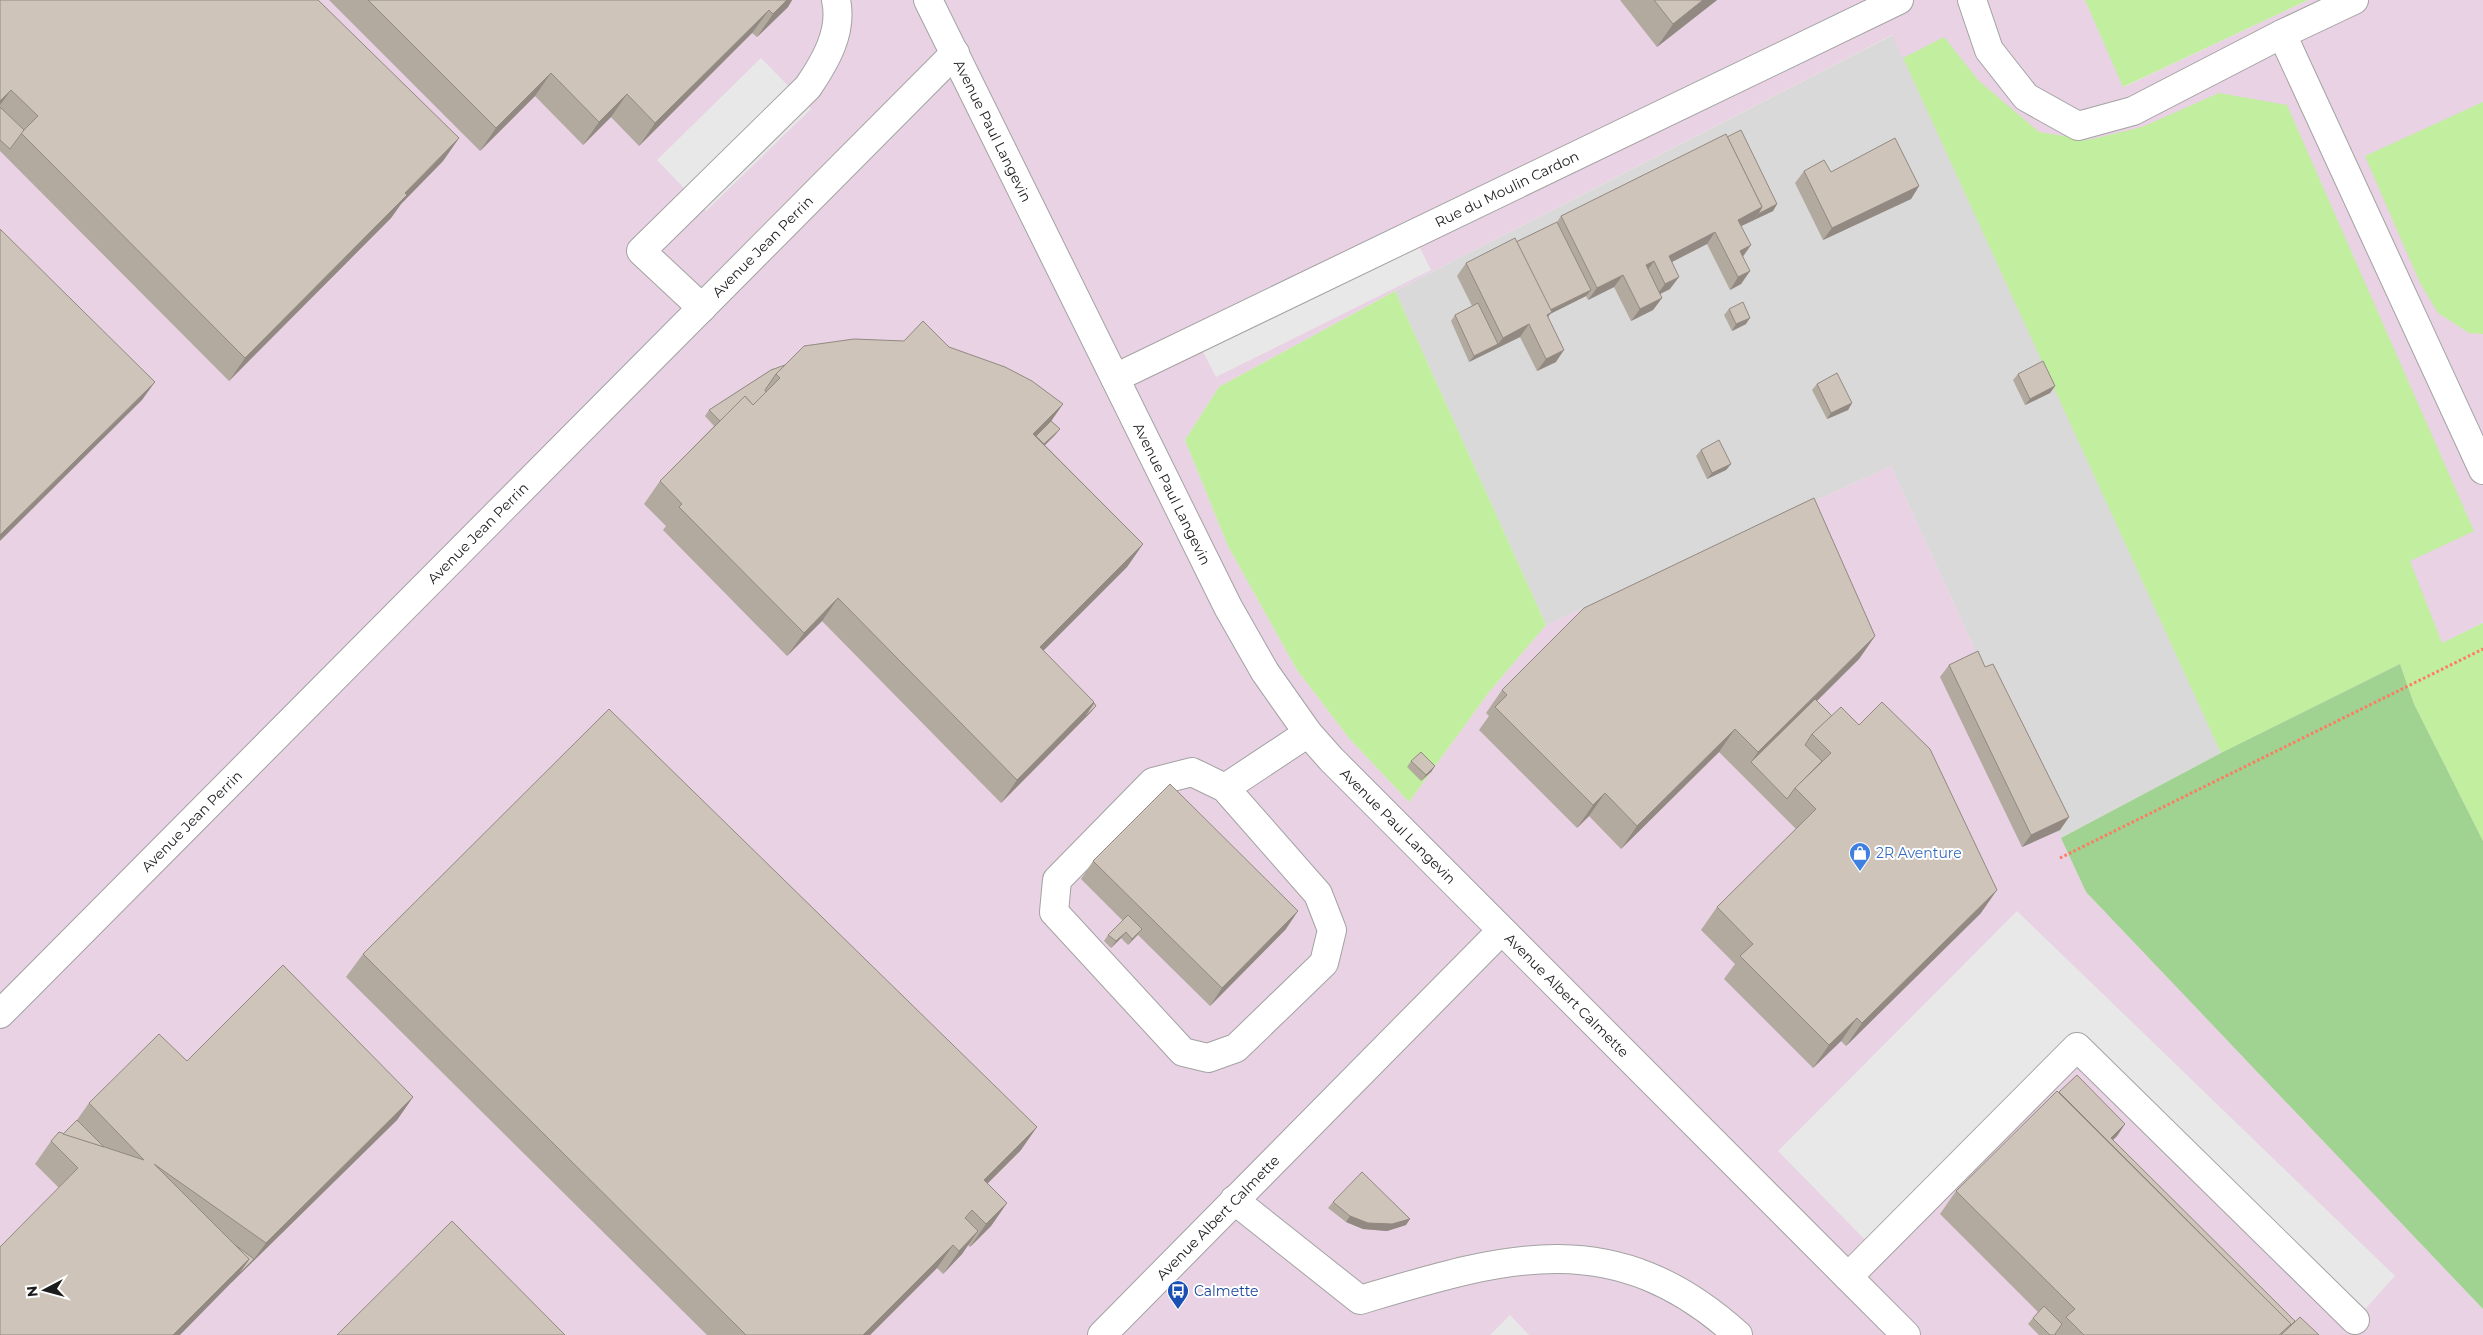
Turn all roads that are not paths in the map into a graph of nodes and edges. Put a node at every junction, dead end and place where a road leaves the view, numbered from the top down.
1 (836, 0) edge
2 (928, 0) edge
3 (1900, 0) edge
4 (1972, 0) edge
5 (2354, 0) edge
6 (2282, 34) junction
7 (955, 53) junction
8 (702, 308) junction
9 (1115, 378) junction
10 (2483, 470) edge
11 (1308, 733) junction
12 (1225, 788) junction
13 (1501, 931) junction
14 (0, 1014) edge
15 (1234, 1200) junction
16 (1848, 1277) junction
17 (2355, 1320) dead end
18 (1102, 1335) edge
19 (1738, 1335) edge
20 (1906, 1335) edge

1 - 8 street
2 - 7 street, Avenue Paul Langevin
3 - 9 street, Rue du Moulin Cardon
4 - 6 street
5 - 6 street
6 - 10 street
7 - 8 street, Avenue Jean Perrin
7 - 9 street, Avenue Paul Langevin
8 - 14 street, Avenue Jean Perrin
9 - 11 street, Avenue Paul Langevin
11 - 12 street
11 - 13 street, Avenue Paul Langevin
12 - 12 street
13 - 15 street, Avenue Albert Calmette
13 - 16 street, Avenue Albert Calmette
15 - 18 street, Avenue Albert Calmette
15 - 19 street
16 - 17 street
16 - 20 street, Avenue Albert Calmette

